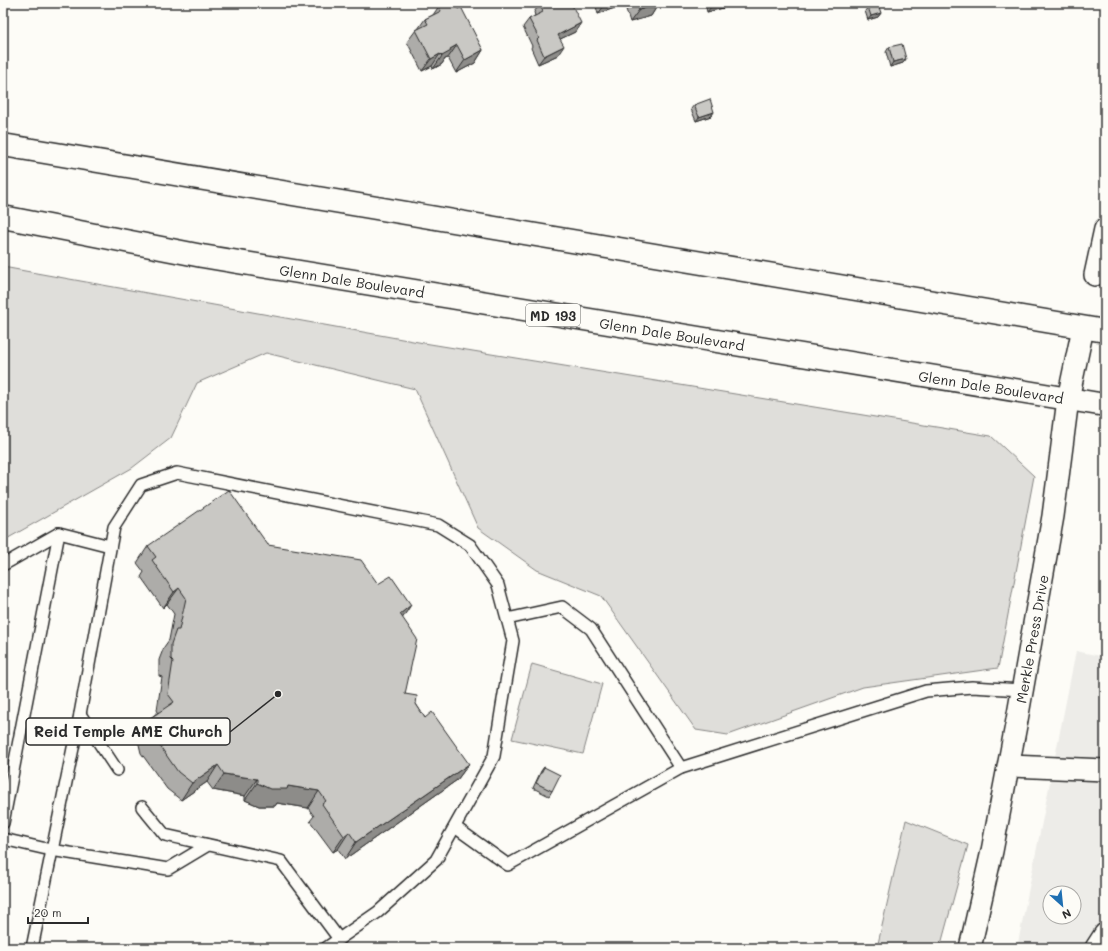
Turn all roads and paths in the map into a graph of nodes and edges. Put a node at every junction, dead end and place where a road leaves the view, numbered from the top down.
1 (3, 145) edge
2 (3, 217) edge
3 (1105, 229) edge
4 (1094, 275) dead end
5 (1083, 328) junction
6 (1105, 331) edge
7 (1068, 399) junction
8 (1105, 405) edge
9 (59, 533) junction
10 (110, 546) junction
11 (3, 565) edge
12 (507, 619) junction
13 (1022, 690) junction
14 (80, 714) junction
15 (1009, 766) junction
16 (681, 768) junction
17 (117, 770) dead end
18 (1105, 770) edge
19 (142, 807) dead end
20 (3, 823) edge
21 (455, 827) junction
22 (3, 839) edge
23 (208, 845) junction
24 (51, 850) junction
25 (1105, 934) edge
26 (339, 939) junction
27 (32, 948) edge
28 (326, 948) edge
29 (970, 948) edge
30 (1096, 948) edge

1 - 5 main road
2 - 7 main road, Glenn Dale Boulevard / MD 193
3 - 4 street
5 - 6 main road
5 - 7 street, Merkle Press Drive
7 - 8 main road, Glenn Dale Boulevard / MD 193
7 - 13 street, Merkle Press Drive
9 - 10 lane
9 - 11 lane
9 - 20 lane
10 - 12 lane
10 - 14 lane
12 - 16 lane
12 - 21 lane
13 - 15 street, Merkle Press Drive
13 - 16 lane
14 - 17 lane
14 - 24 lane
15 - 18 street
15 - 29 street, Merkle Press Drive
16 - 21 lane
19 - 23 lane
21 - 26 lane
22 - 24 lane
23 - 24 lane
23 - 26 lane
24 - 27 lane
25 - 30 street
26 - 28 lane

